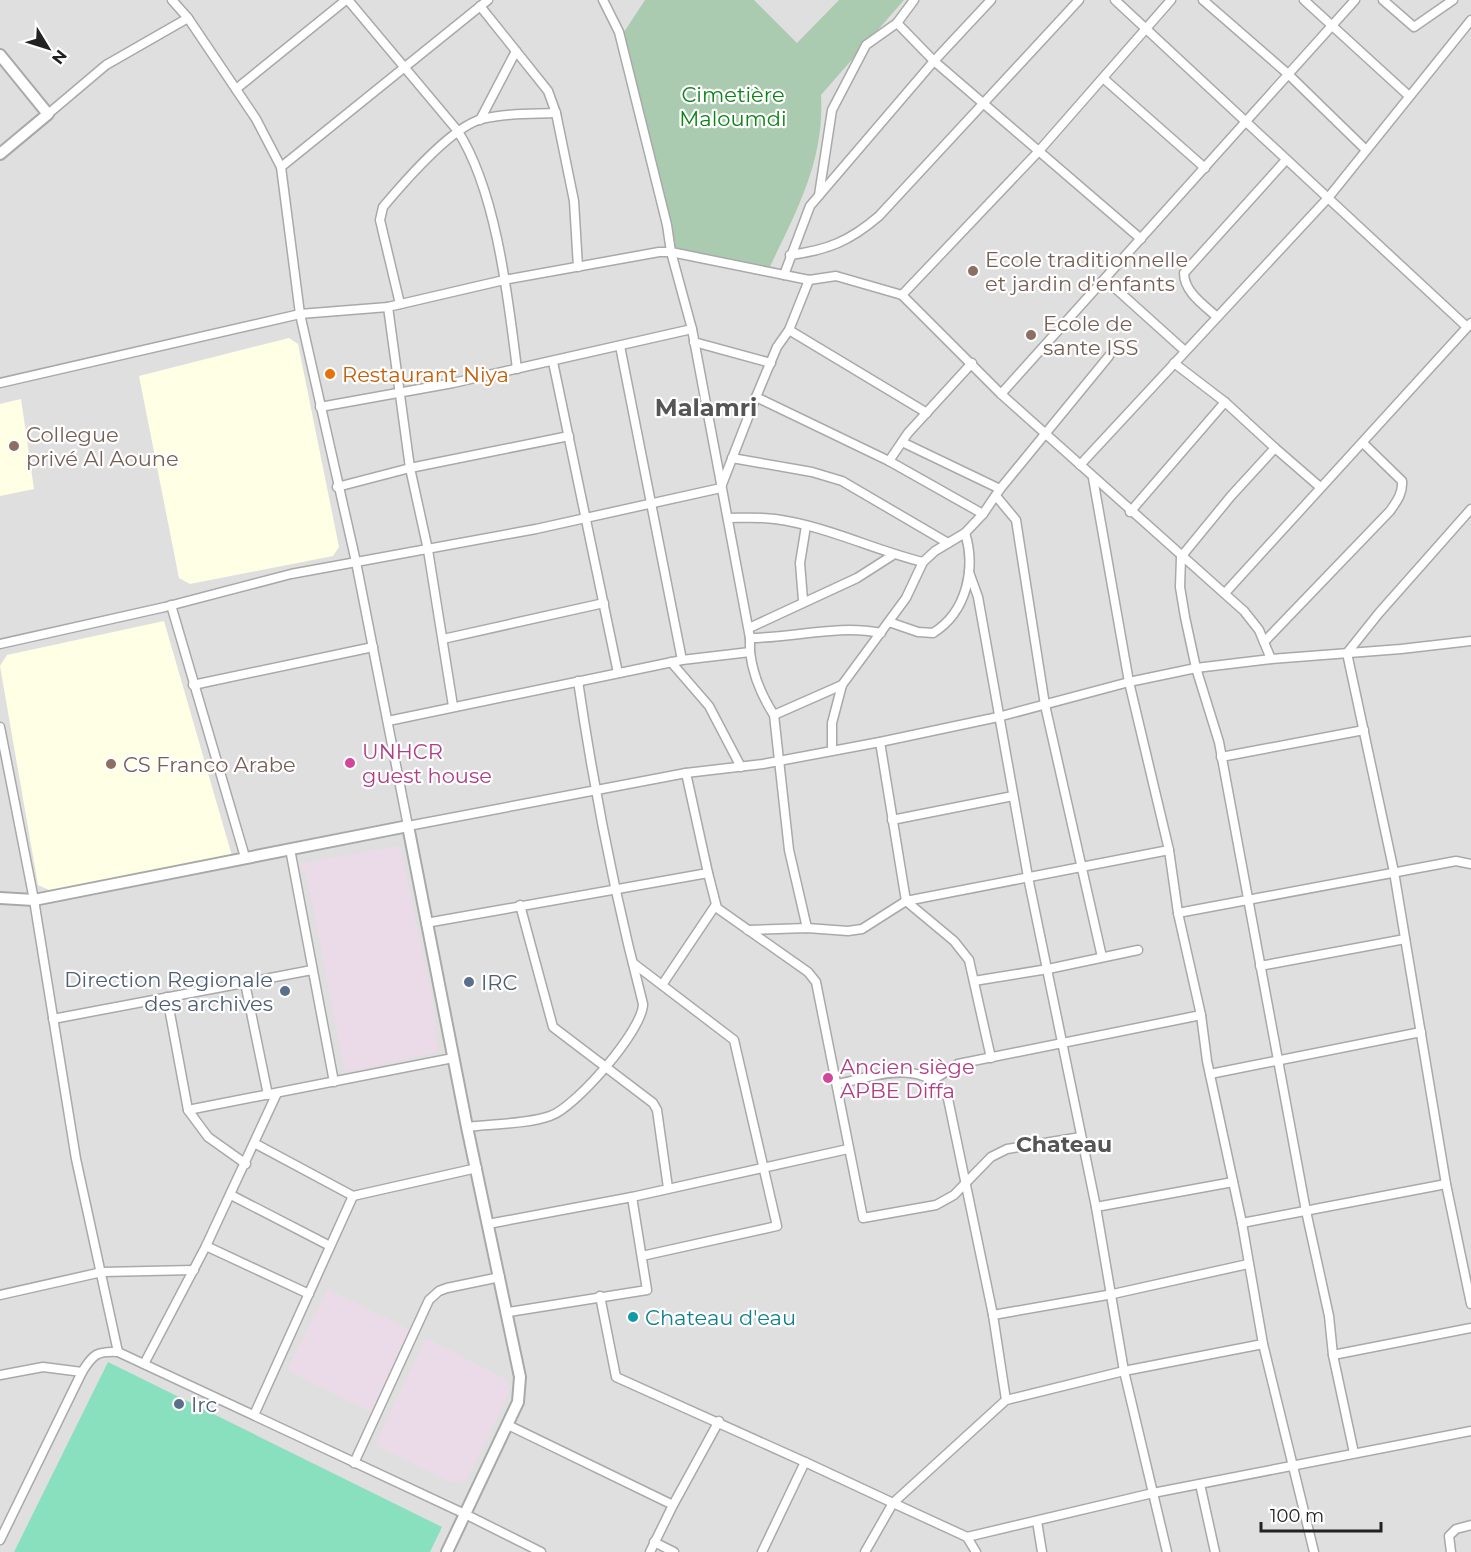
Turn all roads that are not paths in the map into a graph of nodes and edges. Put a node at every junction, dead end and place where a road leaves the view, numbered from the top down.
1 (172, 0) edge
2 (347, 0) edge
3 (488, 0) edge
4 (603, 0) edge
5 (914, 0) edge
6 (991, 0) edge
7 (1079, 0) edge
8 (1115, 0) edge
9 (1171, 0) edge
10 (1203, 0) edge
11 (1304, 0) edge
12 (1355, 0) edge
13 (1383, 0) edge
14 (1453, 0) edge
15 (480, 6) junction
16 (188, 18) junction
17 (1471, 20) edge
18 (897, 23) junction
19 (1332, 26) junction
20 (1147, 28) junction
21 (516, 51) junction
22 (0, 55) edge
23 (934, 61) junction
24 (406, 69) junction
25 (1288, 74) junction
26 (1103, 78) junction
27 (236, 89) junction
28 (1409, 96) junction
29 (984, 104) junction
30 (556, 113) junction
31 (48, 114) junction
32 (480, 120) junction
33 (1245, 123) junction
34 (457, 130) junction
35 (1366, 150) junction
36 (1038, 152) junction
37 (0, 154) edge
38 (1285, 161) junction
39 (281, 167) junction
40 (1205, 168) junction
41 (819, 195) junction
42 (1328, 198) junction
43 (1141, 239) junction
44 (671, 252) junction
45 (790, 255) junction
46 (578, 267) junction
47 (784, 275) junction
48 (1106, 279) junction
49 (504, 280) junction
50 (809, 280) junction
51 (902, 295) junction
52 (400, 303) junction
53 (388, 307) junction
54 (300, 314) junction
55 (1217, 317) junction
56 (1469, 325) edge
57 (692, 329) junction
58 (789, 330) junction
59 (694, 342) junction
60 (620, 346) junction
61 (1185, 351) junction
62 (1109, 356) dead end
63 (553, 362) junction
64 (771, 363) junction
65 (972, 363) junction
66 (1174, 363) junction
67 (517, 369) junction
68 (0, 383) edge
69 (402, 394) junction
70 (1001, 394) junction
71 (756, 397) junction
72 (1225, 402) junction
73 (320, 407) junction
74 (927, 413) junction
75 (1045, 433) junction
76 (569, 435) junction
77 (902, 442) junction
78 (1363, 443) junction
79 (1275, 448) junction
80 (732, 458) junction
81 (889, 461) junction
82 (1080, 465) junction
83 (410, 468) junction
84 (1093, 477) junction
85 (337, 486) junction
86 (1320, 487) junction
87 (721, 488) junction
88 (998, 493) junction
89 (649, 504) junction
90 (1471, 509) edge
91 (1130, 512) junction
92 (983, 514) junction
93 (587, 518) junction
94 (728, 518) junction
95 (806, 526) junction
96 (965, 532) junction
97 (948, 543) junction
98 (428, 550) junction
99 (893, 555) junction
100 (1181, 557) junction
101 (356, 562) junction
102 (923, 562) junction
103 (969, 572) junction
104 (1225, 593) junction
105 (803, 600) junction
106 (604, 603) junction
107 (171, 605) junction
108 (889, 622) junction
109 (748, 627) junction
110 (881, 633) junction
111 (750, 638) junction
112 (443, 639) junction
113 (1471, 641) edge
114 (1264, 642) junction
115 (0, 644) edge
116 (373, 647) junction
117 (750, 651) junction
118 (1347, 653) junction
119 (1271, 659) junction
120 (682, 660) junction
121 (670, 662) junction
122 (1196, 668) junction
123 (618, 673) junction
124 (578, 681) junction
125 (1129, 682) junction
126 (193, 685) junction
127 (842, 685) junction
128 (1045, 705) junction
129 (453, 706) junction
130 (774, 716) junction
131 (998, 717) junction
132 (388, 721) junction
133 (0, 728) edge
134 (1364, 730) junction
135 (880, 742) junction
136 (832, 749) junction
137 (1221, 757) junction
138 (780, 761) junction
139 (741, 767) junction
140 (686, 773) junction
141 (594, 791) junction
142 (1012, 796) junction
143 (892, 820) junction
144 (408, 826) junction
145 (290, 849) junction
146 (1169, 850) junction
147 (245, 857) junction
148 (1471, 864) edge
149 (1081, 869) junction
150 (1394, 872) junction
151 (708, 873) junction
152 (1028, 877) junction
153 (614, 888) junction
154 (0, 898) edge
155 (1247, 898) junction
156 (34, 900) junction
157 (906, 901) junction
158 (520, 905) junction
159 (715, 906) junction
160 (1178, 912) junction
161 (426, 923) junction
162 (807, 928) junction
163 (747, 930) junction
164 (1405, 939) junction
165 (1138, 950) dead end
166 (1102, 957) junction
167 (632, 963) junction
168 (1260, 966) junction
169 (1048, 969) junction
170 (312, 970) junction
171 (974, 981) junction
172 (245, 983) junction
173 (662, 985) junction
174 (167, 997) junction
175 (1201, 1016) junction
176 (52, 1018) junction
177 (1420, 1032) junction
178 (1062, 1044) junction
179 (453, 1058) junction
180 (991, 1058) junction
181 (1278, 1061) junction
182 (606, 1068) junction
183 (1210, 1074) junction
184 (933, 1080) junction
185 (334, 1082) junction
186 (838, 1084) junction
187 (273, 1094) junction
188 (188, 1110) junction
189 (467, 1127) junction
190 (1081, 1137) junction
191 (256, 1144) junction
192 (848, 1149) junction
193 (246, 1164) junction
194 (765, 1167) junction
195 (477, 1168) junction
196 (1233, 1182) junction
197 (967, 1184) junction
198 (1446, 1184) junction
199 (668, 1188) junction
200 (231, 1195) junction
201 (353, 1196) junction
202 (632, 1197) junction
203 (1096, 1207) junction
204 (1305, 1211) junction
205 (1242, 1223) junction
206 (488, 1224) junction
207 (206, 1246) junction
208 (330, 1246) junction
209 (642, 1256) junction
210 (1248, 1264) junction
211 (194, 1270) junction
212 (102, 1272) junction
213 (500, 1277) junction
214 (309, 1294) junction
215 (1113, 1294) junction
216 (0, 1295) edge
217 (600, 1296) junction
218 (1471, 1304) edge
219 (508, 1312) junction
220 (993, 1314) junction
221 (1471, 1328) edge
222 (1263, 1344) junction
223 (118, 1352) junction
224 (1333, 1355) junction
225 (144, 1364) junction
226 (1124, 1371) junction
227 (82, 1372) junction
228 (0, 1375) edge
229 (1006, 1400) junction
230 (254, 1415) junction
231 (719, 1421) junction
232 (508, 1425) junction
233 (1471, 1431) edge
234 (1354, 1453) junction
235 (805, 1462) junction
236 (354, 1463) junction
237 (1291, 1465) junction
238 (1200, 1484) junction
239 (1152, 1493) junction
240 (893, 1503) junction
241 (673, 1504) junction
242 (465, 1514) junction
243 (1037, 1521) junction
244 (1471, 1525) edge
245 (967, 1537) junction
246 (0, 1540) edge
247 (654, 1542) junction
248 (447, 1552) edge
249 (541, 1552) edge
250 (650, 1552) edge
251 (674, 1552) edge
252 (762, 1552) edge
253 (865, 1552) edge
254 (976, 1552) edge
255 (1042, 1552) edge
256 (1167, 1552) edge
257 (1215, 1552) edge
258 (1314, 1552) edge
259 (1451, 1552) edge

1 - 16 street
2 - 24 street
2 - 27 street
3 - 15 street
4 - 44 street
5 - 18 street
6 - 23 street
7 - 29 street
8 - 20 street
9 - 20 street
10 - 25 street
11 - 19 street
12 - 19 street
13 - 14 street
15 - 21 street
15 - 24 street
16 - 27 street
16 - 31 street
17 - 28 street
18 - 23 street
18 - 41 street
19 - 25 street
19 - 28 street
20 - 26 street
20 - 33 street
21 - 30 street
21 - 32 street
22 - 31 street
23 - 29 street
23 - 41 street
24 - 34 street
24 - 39 street
25 - 33 street
25 - 35 street
26 - 36 street
26 - 40 street
27 - 39 street
28 - 35 street
29 - 36 street
29 - 45 street
30 - 32 street
30 - 46 street
31 - 37 street
32 - 34 street
33 - 38 street
33 - 40 street
34 - 49 street
34 - 52 street
35 - 42 street
36 - 43 street
36 - 51 street
38 - 42 street
38 - 55 street
39 - 54 street
40 - 43 street
41 - 45 street
42 - 55 street
42 - 56 street
43 - 48 street
44 - 46 street
44 - 47 street
44 - 57 street
45 - 47 street
46 - 49 street
47 - 50 street
48 - 61 street
48 - 70 street
49 - 52 street
49 - 67 street
50 - 51 street
50 - 58 street
51 - 65 street
52 - 53 street
53 - 54 street
53 - 69 street
54 - 68 street
54 - 73 street
55 - 61 street
56 - 78 street
57 - 59 street
57 - 60 street
58 - 64 street
58 - 74 street
59 - 64 street
59 - 87 street
60 - 63 street
60 - 89 street
61 - 66 street
62 - 75 street
63 - 67 street
63 - 76 street
64 - 71 street
65 - 70 street
65 - 74 street
66 - 72 street
66 - 82 street
67 - 69 street
69 - 73 street
69 - 83 street
70 - 75 street
71 - 80 street
71 - 81 street
72 - 79 street
72 - 91 street
73 - 85 street
74 - 77 street
75 - 82 street
75 - 88 street
76 - 83 street
76 - 93 street
77 - 81 street
77 - 88 street
78 - 86 street
78 - 114 street
79 - 86 street
79 - 100 street
80 - 87 street
80 - 97 street
81 - 92 street
82 - 84 street
83 - 85 street
83 - 98 street
84 - 91 street
84 - 125 street
85 - 101 street
86 - 104 street
87 - 89 street
87 - 94 street
88 - 92 street
88 - 128 street
89 - 93 street
89 - 120 street
90 - 118 street
91 - 100 street
92 - 96 street
93 - 98 street
93 - 106 street
94 - 95 street
94 - 109 street
95 - 99 street
95 - 105 street
96 - 97 street
96 - 103 street
97 - 102 street
98 - 101 street
98 - 112 street
99 - 102 street
99 - 105 street
100 - 104 street
100 - 122 street
101 - 107 street
101 - 116 street
102 - 108 street
103 - 108 street
103 - 131 street
104 - 114 street
105 - 109 street
106 - 112 street
106 - 123 street
107 - 115 street
107 - 126 street
108 - 110 street
109 - 111 street
110 - 111 street
110 - 127 street
111 - 117 street
112 - 129 street
113 - 118 street
114 - 119 street
116 - 126 street
116 - 132 street
117 - 120 street
117 - 130 street
118 - 119 street
118 - 134 street
119 - 122 street
120 - 121 street
121 - 123 street
121 - 139 street
122 - 125 street
122 - 137 street
123 - 124 street
124 - 129 street
124 - 141 street
125 - 128 street
125 - 146 street
126 - 147 street
127 - 130 street
127 - 136 street
128 - 131 street
128 - 149 street
129 - 132 street
130 - 138 street
131 - 135 street
131 - 142 street
132 - 144 street
133 - 156 street
134 - 137 street
134 - 150 street
135 - 136 street
135 - 143 street
136 - 138 street
137 - 155 street
138 - 139 street
138 - 162 street
139 - 140 street
140 - 141 street
140 - 151 street
141 - 144 street
141 - 153 street
142 - 143 street
142 - 152 street
143 - 157 street
144 - 145 street
144 - 161 street
145 - 147 street
145 - 170 street
146 - 149 street
146 - 160 street
147 - 156 street
148 - 150 street
149 - 152 street
149 - 166 street
150 - 155 street
150 - 164 street
151 - 153 street
151 - 159 street
152 - 157 street
152 - 169 street
153 - 158 street
153 - 167 street
154 - 156 street
155 - 160 street
155 - 168 street
156 - 176 street
157 - 162 street
157 - 171 street
158 - 161 street
158 - 182 street
159 - 163 street
159 - 173 street
160 - 175 street
161 - 179 street
162 - 163 street
163 - 186 street
164 - 168 street
164 - 177 street
165 - 166 street
166 - 169 street
167 - 173 street
167 - 182 street
168 - 181 street
169 - 171 street
169 - 178 street
170 - 172 street
170 - 185 street
171 - 180 street
172 - 174 street
172 - 187 street
173 - 194 street
174 - 176 street
174 - 188 street
175 - 178 street
175 - 183 street
176 - 212 street
177 - 181 street
177 - 198 street
178 - 180 street
178 - 190 street
179 - 185 street
179 - 189 street
180 - 184 street
181 - 183 street
181 - 204 street
182 - 189 street
182 - 199 street
183 - 196 street
184 - 186 street
184 - 197 street
185 - 187 street
186 - 192 street
187 - 188 street
187 - 191 street
188 - 193 street
189 - 195 street
190 - 197 street
190 - 203 street
191 - 193 street
191 - 201 street
192 - 194 street
192 - 197 street
193 - 200 street
194 - 199 street
194 - 209 street
195 - 201 street
195 - 206 street
196 - 203 street
196 - 205 street
197 - 220 street
198 - 204 street
198 - 218 street
199 - 202 street
200 - 207 street
200 - 208 street
201 - 208 street
202 - 206 street
202 - 209 street
203 - 215 street
204 - 205 street
204 - 224 street
205 - 210 street
206 - 213 street
207 - 211 street
207 - 214 street
208 - 214 street
209 - 217 street
210 - 215 street
210 - 222 street
211 - 212 street
211 - 225 street
212 - 216 street
212 - 223 street
213 - 219 street
213 - 236 street
214 - 230 street
215 - 220 street
215 - 226 street
217 - 219 street
217 - 231 street
219 - 232 street
220 - 229 street
221 - 224 street
222 - 226 street
222 - 237 street
223 - 225 street
223 - 227 street
224 - 234 street
225 - 230 street
226 - 229 street
226 - 239 street
227 - 228 street
227 - 246 street
229 - 240 street
230 - 236 street
231 - 235 street
231 - 241 street
232 - 241 street
232 - 242 street
233 - 234 street
234 - 237 street
235 - 240 street
235 - 252 street
236 - 242 street
237 - 238 street
237 - 258 street
238 - 239 street
238 - 257 street
239 - 243 street
239 - 256 street
240 - 245 street
240 - 253 street
241 - 247 street
242 - 248 street
242 - 249 street
243 - 245 street
243 - 255 street
244 - 259 street
245 - 254 street
247 - 250 street
247 - 251 street

